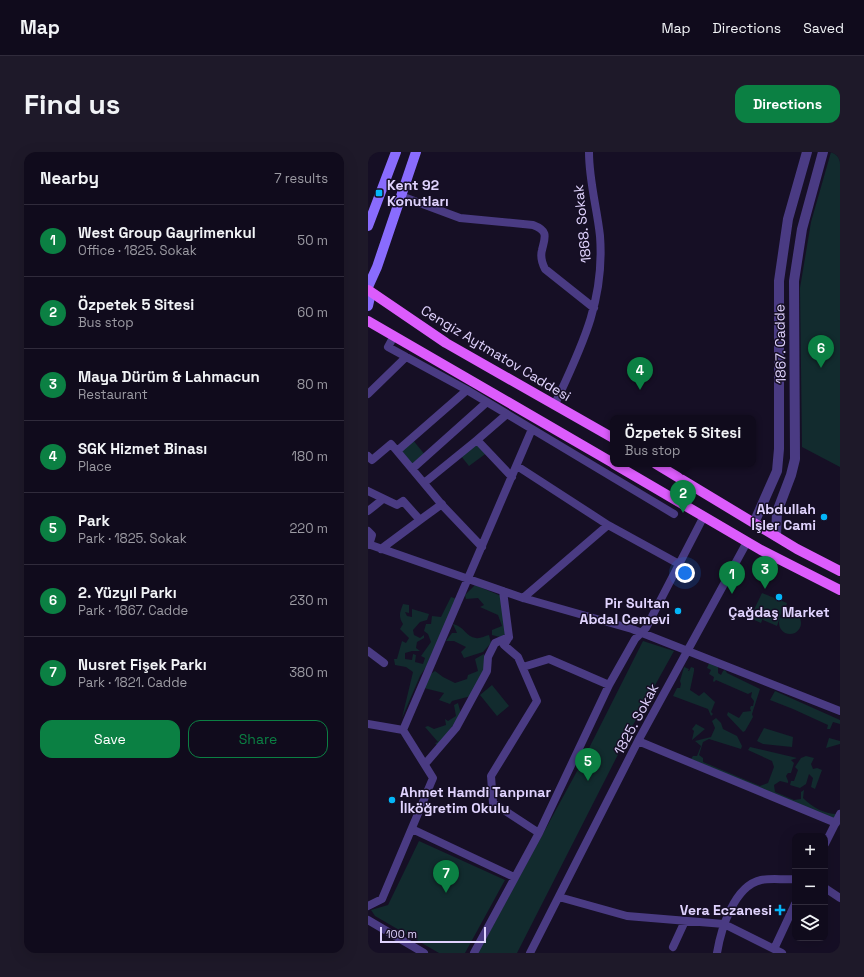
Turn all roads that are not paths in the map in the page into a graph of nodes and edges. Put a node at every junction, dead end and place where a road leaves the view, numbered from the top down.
1 (396, 152) edge
2 (416, 152) edge
3 (589, 152) edge
4 (807, 152) edge
5 (823, 152) edge
6 (401, 196) junction
7 (368, 226) edge
8 (368, 289) edge
9 (368, 306) edge
10 (594, 308) junction
11 (368, 321) edge
12 (394, 336) junction
13 (406, 357) junction
14 (468, 390) junction
15 (368, 394) edge
16 (487, 402) junction
17 (555, 404) junction
18 (507, 414) junction
19 (532, 429) junction
20 (610, 436) edge
21 (477, 440) junction
22 (397, 451) junction
23 (368, 456) edge
24 (610, 462) edge
25 (517, 466) junction
26 (619, 467) edge
27 (661, 467) edge
28 (412, 468) junction
29 (512, 477) junction
30 (424, 483) junction
31 (368, 491) edge
32 (383, 499) junction
33 (442, 504) junction
34 (368, 510) edge
35 (674, 514) dead end
36 (704, 516) junction
37 (420, 520) junction
38 (754, 523) junction
39 (608, 525) junction
40 (368, 531) edge
41 (776, 536) junction
42 (747, 542) junction
43 (369, 544) edge
44 (482, 547) junction
45 (381, 549) junction
46 (679, 564) junction
47 (840, 571) edge
48 (468, 580) junction
49 (840, 590) edge
50 (502, 591) junction
51 (523, 598) junction
52 (641, 633) junction
53 (509, 637) junction
54 (368, 651) edge
55 (687, 651) junction
56 (384, 663) dead end
57 (523, 668) junction
58 (609, 685) junction
59 (840, 711) edge
60 (368, 724) edge
61 (403, 730) junction
62 (638, 741) junction
63 (425, 764) junction
64 (840, 814) edge
65 (836, 823) junction
66 (412, 829) junction
67 (539, 833) junction
68 (828, 838) edge
69 (514, 877) junction
70 (792, 879) edge
71 (828, 890) edge
72 (560, 897) junction
73 (840, 898) edge
74 (795, 905) edge
75 (368, 906) edge
76 (368, 920) edge
77 (685, 921) junction
78 (724, 924) junction
79 (673, 947) dead end
80 (774, 949) junction
81 (424, 953) edge
82 (474, 953) edge
83 (530, 953) edge
84 (717, 953) edge
85 (782, 953) edge

1 - 7 main road
2 - 6 main road
3 - 10 street, 1868. Sokak
4 - 38 street, 1867. Cadde
5 - 41 street, 1867. Cadde
6 - 8 main road
6 - 10 street
8 - 9 main road
8 - 17 main road, Cengiz Aytmatov Caddesi
10 - 17 street, 1868. Sokak
11 - 12 main road
12 - 13 street
12 - 24 main road
13 - 14 street
13 - 15 street
14 - 16 street
14 - 22 street
16 - 18 street
16 - 28 street
17 - 20 main road, Cengiz Aytmatov Caddesi
18 - 19 street
18 - 21 street
19 - 25 street
19 - 35 street
21 - 29 street
21 - 30 street
22 - 23 street
22 - 28 street
25 - 29 street
25 - 39 street
26 - 36 main road
27 - 38 main road
28 - 30 street
29 - 44 street
30 - 33 street
31 - 32 street
32 - 34 street
32 - 37 street
33 - 37 street
33 - 44 street
36 - 42 main road
36 - 46 street
37 - 45 street
38 - 41 main road
39 - 46 street
39 - 51 street
40 - 43 street
41 - 47 main road
42 - 49 main road
42 - 55 street, 1825. Sokak
43 - 45 street
44 - 48 street
45 - 48 street
46 - 52 street
48 - 50 street
48 - 61 street
50 - 51 street
50 - 53 street
51 - 52 street
52 - 55 street
52 - 58 street
53 - 57 street
53 - 63 street
54 - 56 street
55 - 59 street
55 - 62 street, 1825. Sokak
57 - 58 street
57 - 67 street
58 - 67 street
60 - 61 street
61 - 63 street
62 - 65 street
62 - 72 street, 1825. Sokak
63 - 66 street
64 - 65 street
65 - 68 street
66 - 69 street
66 - 75 street
67 - 69 street
69 - 82 street
70 - 78 street
71 - 73 street
72 - 77 street
72 - 83 street, 1825. Sokak
74 - 80 street
76 - 81 street
77 - 78 street
77 - 79 street
78 - 80 street
78 - 84 street
80 - 85 street

